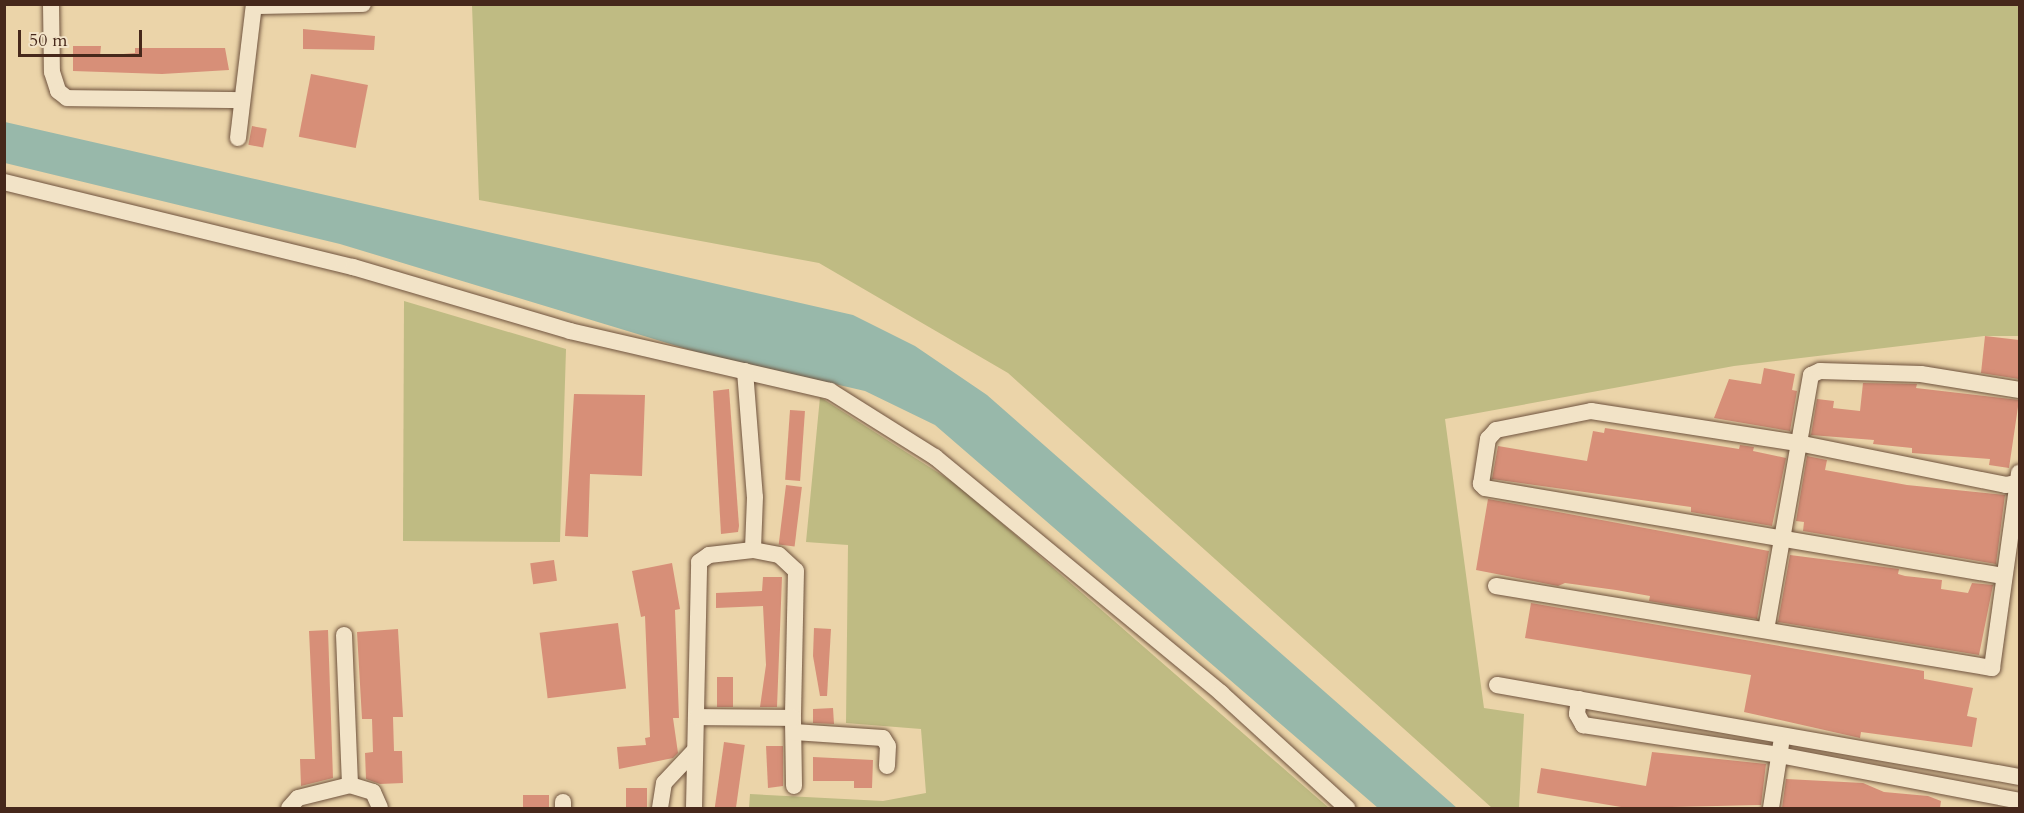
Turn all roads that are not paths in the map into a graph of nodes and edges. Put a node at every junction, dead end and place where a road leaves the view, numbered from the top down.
1 (51, 4) edge
2 (363, 4) edge
3 (254, 5) edge
4 (242, 100) junction
5 (238, 138) dead end
6 (4, 182) edge
7 (745, 371) junction
8 (2019, 390) edge
9 (1798, 443) junction
10 (2016, 485) edge
11 (1781, 540) junction
12 (753, 550) junction
13 (2003, 576) junction
14 (1496, 586) dead end
15 (1766, 630) junction
16 (344, 635) dead end
17 (1497, 685) dead end
18 (1580, 699) junction
19 (697, 717) junction
20 (793, 725) junction
21 (1782, 733) junction
22 (695, 750) junction
23 (1779, 754) junction
24 (887, 766) dead end
25 (2019, 777) edge
26 (350, 784) junction
27 (794, 786) dead end
28 (2019, 801) edge
29 (289, 808) edge
30 (380, 808) edge
31 (660, 808) edge
32 (694, 808) edge
33 (1347, 808) edge
34 (1770, 808) edge

1 - 4 street
2 - 3 street
3 - 4 street
4 - 5 street
6 - 7 street
7 - 12 street
7 - 33 street
8 - 9 street
9 - 10 street
9 - 11 street
9 - 11 street
10 - 13 street
11 - 13 street
11 - 15 street
12 - 19 street
12 - 20 street
13 - 15 street
14 - 15 street
16 - 26 street
17 - 18 street
18 - 21 street
18 - 23 street
19 - 20 street
19 - 22 street
20 - 24 street
20 - 27 street
21 - 23 street
21 - 25 street
22 - 31 street
22 - 32 street
23 - 28 street
23 - 34 street
26 - 29 street
26 - 30 street

